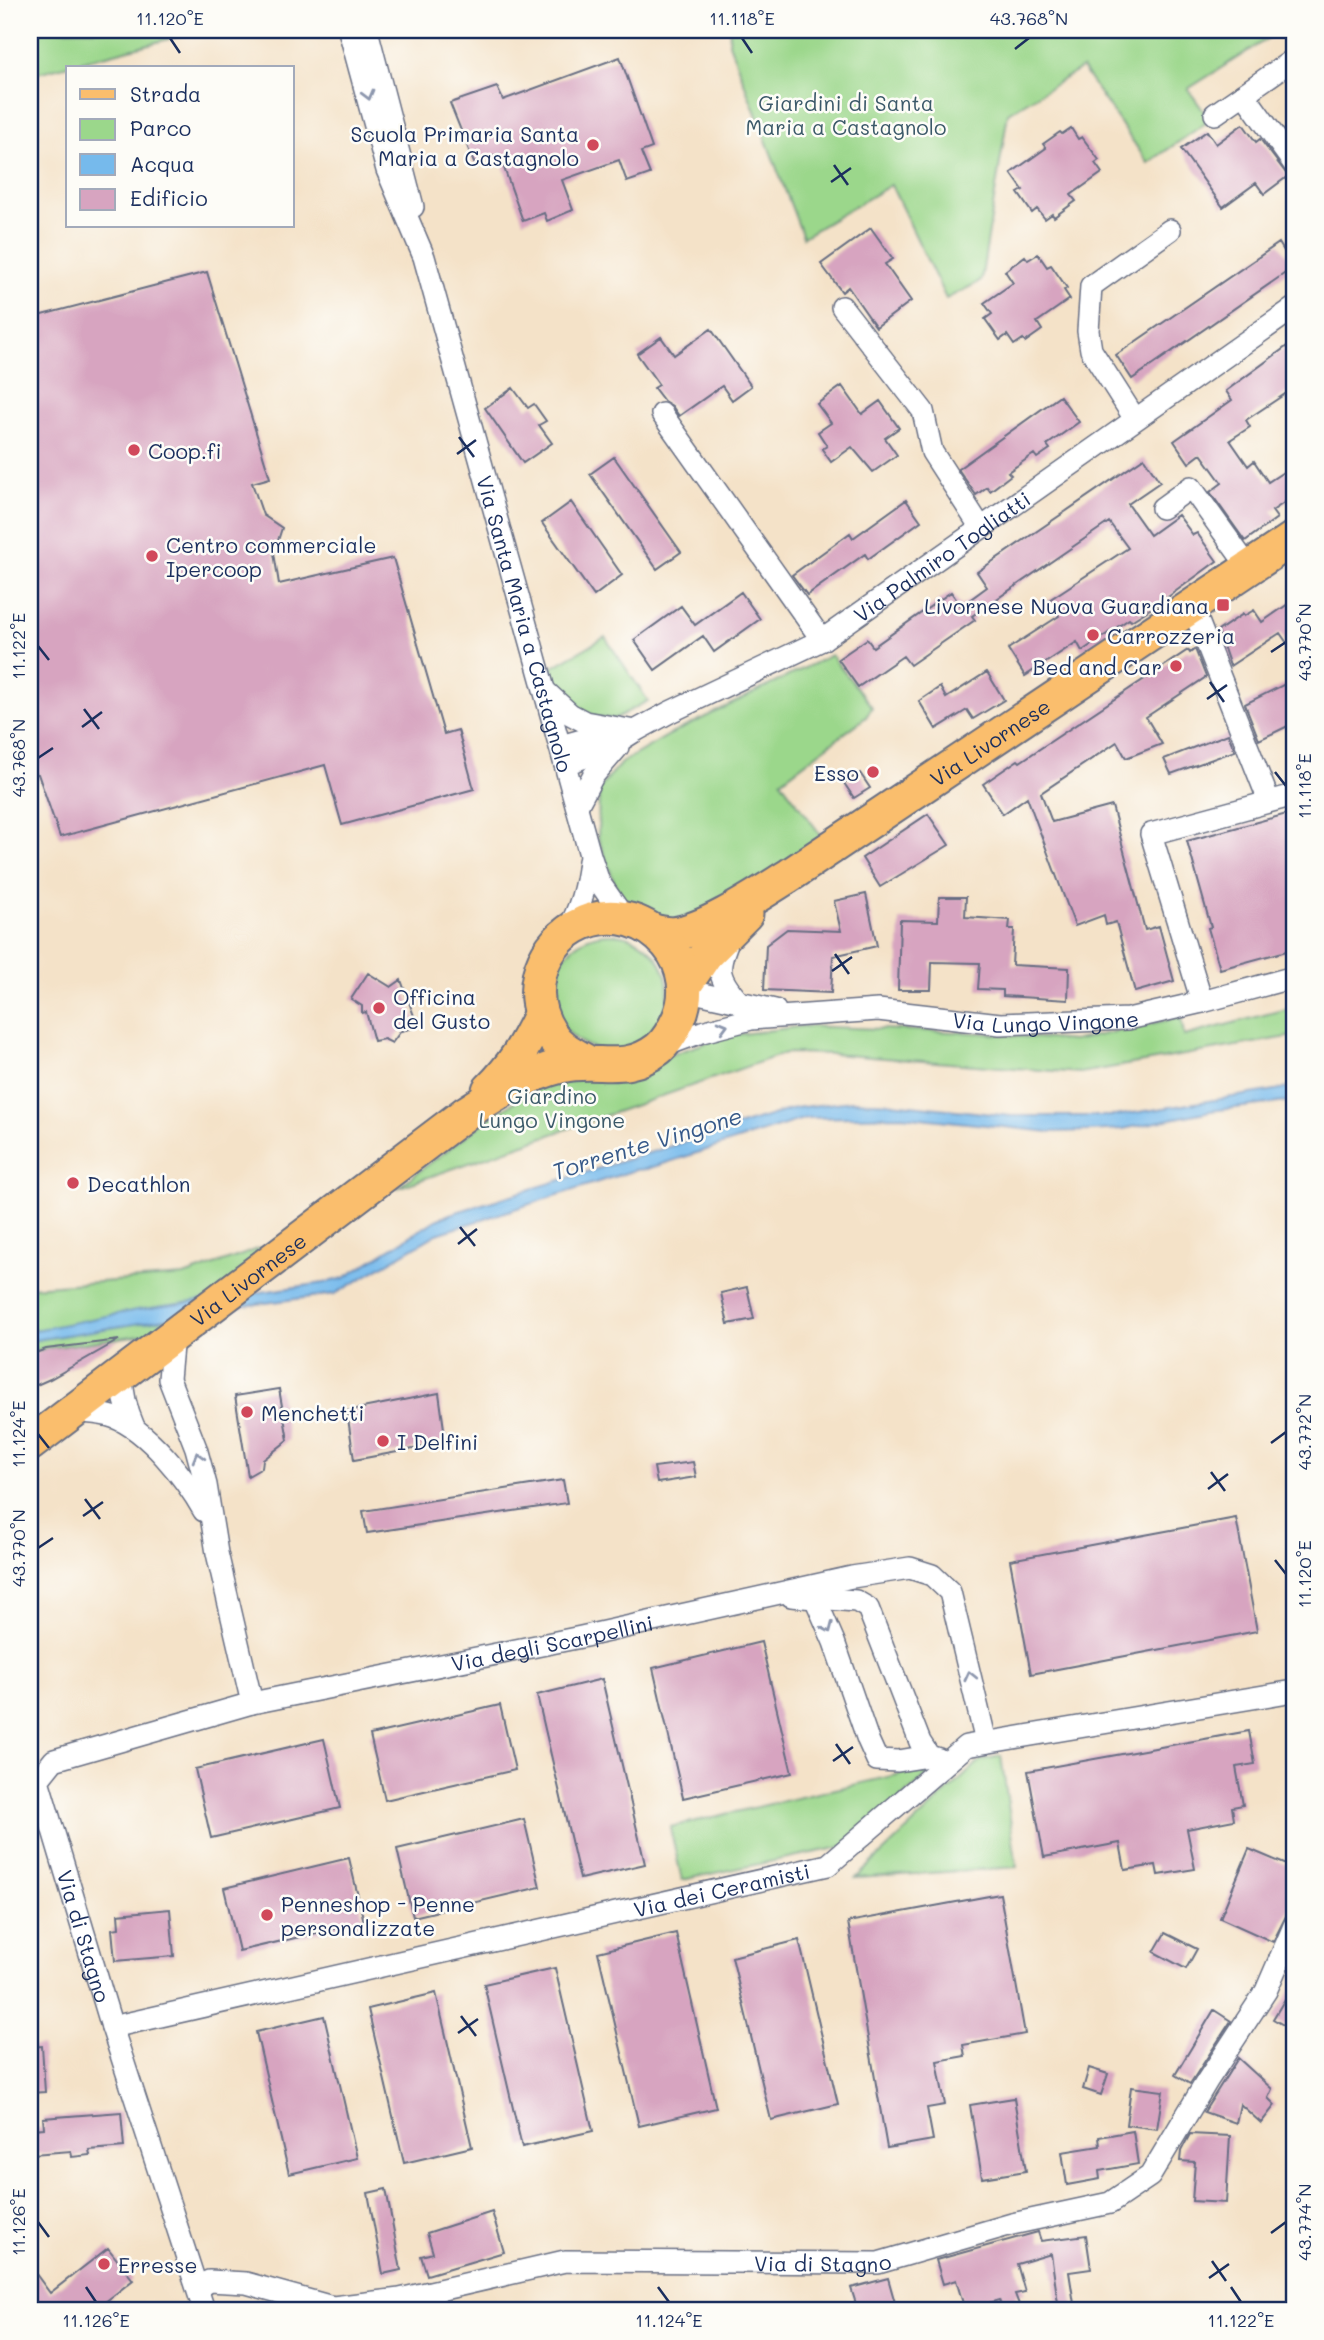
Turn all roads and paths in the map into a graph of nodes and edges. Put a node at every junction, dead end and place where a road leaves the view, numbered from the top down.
1 (349, 30) edge
2 (367, 30) edge
3 (1294, 59) edge
4 (1244, 94) junction
5 (1215, 114) dead end
6 (1294, 164) edge
7 (1170, 230) dead end
8 (424, 257) junction
9 (842, 307) dead end
10 (1294, 308) edge
11 (662, 414) dead end
12 (1135, 419) junction
13 (1162, 508) dead end
14 (981, 528) junction
15 (1294, 538) edge
16 (1249, 568) junction
17 (1192, 606) junction
18 (822, 640) junction
19 (545, 691) junction
20 (635, 731) junction
21 (563, 755) junction
22 (1294, 794) edge
23 (1269, 801) junction
24 (577, 806) junction
25 (590, 855) junction
26 (790, 875) junction
27 (625, 919) junction
28 (734, 925) junction
29 (657, 932) junction
30 (566, 933) junction
31 (1294, 977) edge
32 (685, 985) junction
33 (1202, 1002) junction
34 (740, 1003) junction
35 (540, 1015) junction
36 (795, 1015) junction
37 (659, 1048) junction
38 (587, 1062) junction
39 (466, 1113) junction
40 (182, 1328) junction
41 (122, 1374) junction
42 (74, 1411) junction
43 (134, 1427) junction
44 (30, 1444) edge
45 (211, 1524) junction
46 (779, 1594) junction
47 (815, 1598) junction
48 (1294, 1691) edge
49 (252, 1703) junction
50 (986, 1742) junction
51 (938, 1759) junction
52 (1294, 1926) edge
53 (112, 2027) junction
54 (198, 2287) junction
55 (204, 2310) edge

1 -> 8 street, Via Santa Maria a Castagnolo
2 - 8 street
3 - 4 street
4 - 5 street
4 - 6 street
7 - 12 street
8 - 19 street, Via Santa Maria a Castagnolo
9 - 14 street
10 - 12 street, Via Palmiro Togliatti
11 - 18 street
12 - 14 street, Via Palmiro Togliatti
13 - 16 street
14 - 18 street, Via Palmiro Togliatti
15 - 16 main road, Via Livornese
16 - 17 main road, Via Livornese
17 - 23 street
17 - 26 main road, Via Livornese
18 - 20 street, Via Palmiro Togliatti
19 - 20 street
19 - 21 street, Via Santa Maria a Castagnolo
20 - 21 street, Via Palmiro Togliatti
20 - 24 street
21 - 24 street, Via Santa Maria a Castagnolo
22 - 23 street
23 - 33 street
24 - 25 street, Via Santa Maria a Castagnolo
25 - 27 street, Via Santa Maria a Castagnolo
25 - 30 street, Via Santa Maria a Castagnolo
26 - 28 main road, Via Livornese
26 - 29 main road, Via Livornese
27 - 29 main road, Via Livornese
27 - 30 main road, Via Livornese
28 - 32 main road, Via Livornese
28 - 34 street
29 - 32 main road, Via Livornese
30 - 35 main road, Via Livornese
31 - 33 street, Via Lungo Vingone
32 - 34 street, Via Lungo Vingone
32 - 37 main road, Via Livornese
33 - 36 street, Via Lungo Vingone
34 - 36 street, Via Lungo Vingone
35 - 38 main road
35 - 39 main road, Via Livornese
37 -> 36 street, Via Lungo Vingone
37 - 38 main road, Via Livornese
38 - 39 main road, Via Livornese
39 - 40 main road, Via Livornese
40 - 41 main road, Via Livornese
45 -> 40 street
41 - 42 main road, Via Livornese
41 - 43 street
42 - 43 street
42 - 44 main road, Via Livornese
43 - 45 street
45 - 49 street
46 - 47 street
46 - 49 street, Via degli Scarpellini
50 -> 46 street, Via degli Scarpellini
47 - 51 street
47 -> 51 street
48 - 50 street, Via dei Ceramisti
49 - 53 street, Via di Stagno
50 - 51 street, Via dei Ceramisti
51 - 53 street, Via dei Ceramisti
52 - 54 street, Via di Stagno
53 - 54 street, Via di Stagno
54 - 55 street, Via di Stagno

